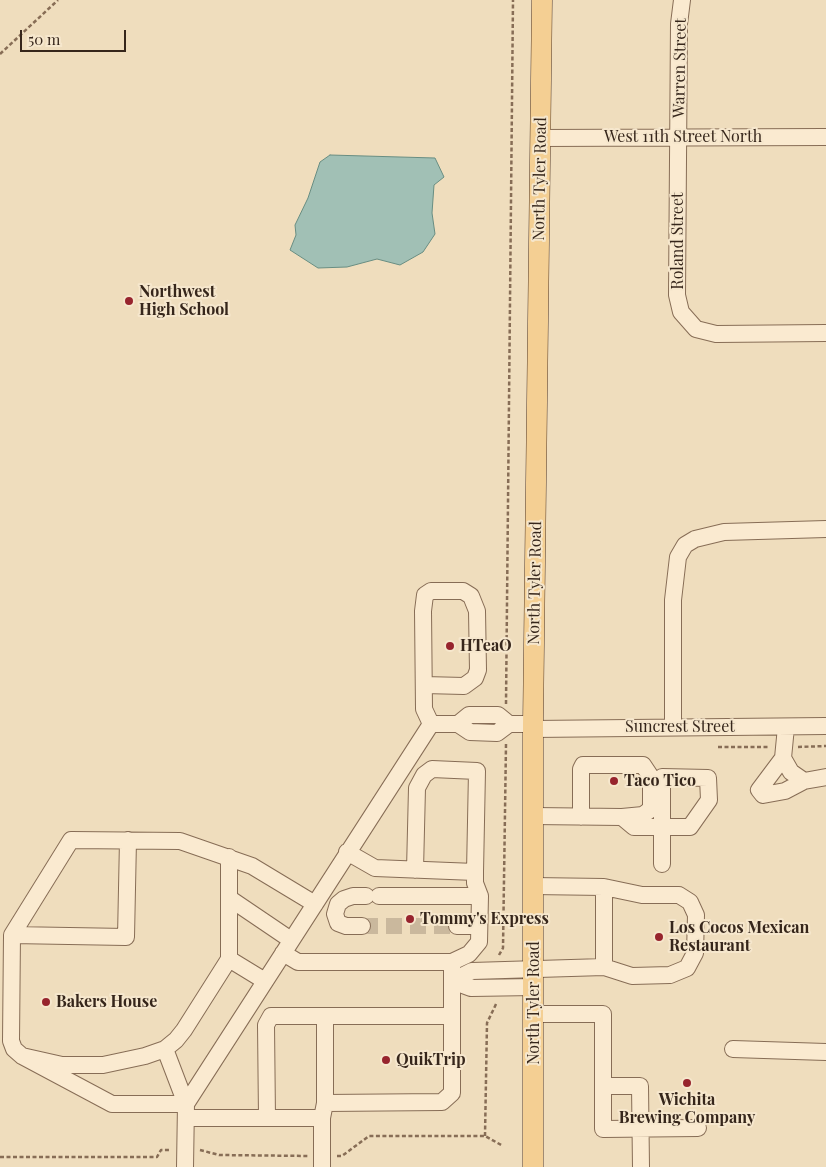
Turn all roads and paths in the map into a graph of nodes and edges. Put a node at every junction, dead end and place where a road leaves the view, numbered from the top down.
1 (58, 0) edge
2 (513, 0) edge
3 (542, 0) edge
4 (682, 0) edge
5 (0, 54) edge
6 (678, 137) junction
7 (826, 137) edge
8 (540, 138) junction
9 (826, 333) edge
10 (826, 528) edge
11 (424, 685) junction
12 (431, 724) junction
13 (507, 724) junction
14 (533, 726) junction
15 (826, 726) edge
16 (673, 727) junction
17 (786, 727) junction
18 (783, 758) junction
19 (398, 775) junction
20 (826, 777) edge
21 (804, 781) junction
22 (417, 788) junction
23 (533, 816) junction
24 (581, 817) junction
25 (622, 817) junction
26 (128, 840) junction
27 (348, 852) junction
28 (229, 856) junction
29 (662, 864) dead end
30 (415, 870) junction
31 (475, 872) junction
32 (533, 886) junction
33 (604, 887) junction
34 (480, 896) junction
35 (229, 898) junction
36 (314, 904) junction
37 (362, 926) tunnel mouth
38 (458, 926) tunnel mouth
39 (479, 926) junction
40 (12, 935) junction
41 (287, 946) junction
42 (229, 959) junction
43 (452, 962) junction
44 (604, 967) junction
45 (498, 969) junction
46 (534, 977) junction
47 (265, 981) junction
48 (452, 981) junction
49 (497, 988) junction
50 (534, 1014) junction
51 (324, 1016) junction
52 (452, 1016) junction
53 (165, 1048) junction
54 (733, 1049) dead end
55 (826, 1052) edge
56 (22, 1056) junction
57 (82, 1066) junction
58 (603, 1086) junction
59 (82, 1088) junction
60 (323, 1110) junction
61 (186, 1111) junction
62 (266, 1118) junction
63 (698, 1128) dead end
64 (641, 1129) junction
65 (485, 1136) junction
66 (503, 1146) dead end
67 (185, 1150) junction
68 (0, 1157) edge
69 (322, 1161) edge
70 (185, 1167) edge
71 (533, 1167) edge
72 (641, 1167) edge

1 - 5 path
2 - 13 path
3 - 8 main road, North Tyler Road
4 - 6 street, Warren Street
6 - 7 street, West 11th Street North
6 - 8 street, West 11th Street North
6 - 9 street, Roland Street
8 - 14 main road, North Tyler Road
10 - 16 street
11 - 11 street
11 - 12 street
12 - 13 street, Suncrest Street
12 - 19 street
13 - 14 street, Suncrest Street
13 - 45 path
14 - 16 street, Suncrest Street
14 - 23 main road, North Tyler Road
15 - 17 street, Suncrest Street
16 - 17 street, Suncrest Street
17 - 18 street
18 - 21 street
18 - 21 street
19 - 22 street
19 - 27 street
20 - 21 street
22 - 30 street
22 - 31 street
23 - 24 street
23 - 32 main road, North Tyler Road
24 - 25 street
24 - 25 street
25 - 29 street
26 - 28 street
26 - 40 street
26 - 40 street
27 - 30 street
27 - 36 street
28 - 35 street
28 - 36 street
30 - 31 street
31 - 34 street
32 - 33 street
32 - 46 main road, North Tyler Road
33 - 44 street
33 - 44 street
34 - 37 street
34 - 39 street
35 - 41 street
35 - 42 street
36 - 41 street
38 - 39 street
39 - 43 street
40 - 56 street
41 - 43 street
41 - 47 street
42 - 47 street
42 - 53 street
43 - 48 street
44 - 46 street
45 - 46 street
45 - 48 street
46 - 49 street
46 - 50 main road, North Tyler Road
47 - 61 street
48 - 49 street
48 - 52 street
49 - 65 path
50 - 58 street
50 - 71 main road, North Tyler Road
51 - 52 street
51 - 60 street
51 - 62 street
52 - 60 street
53 - 57 street
53 - 61 street
54 - 55 street
56 - 57 street
56 - 59 street
57 - 59 street
58 - 64 street
58 - 64 street
59 - 61 street
60 - 62 street
60 - 69 street
61 - 62 street
61 - 67 street
63 - 64 street
64 - 72 street
65 - 66 path
65 - 69 path
67 - 68 path
67 - 69 path
67 - 70 street

